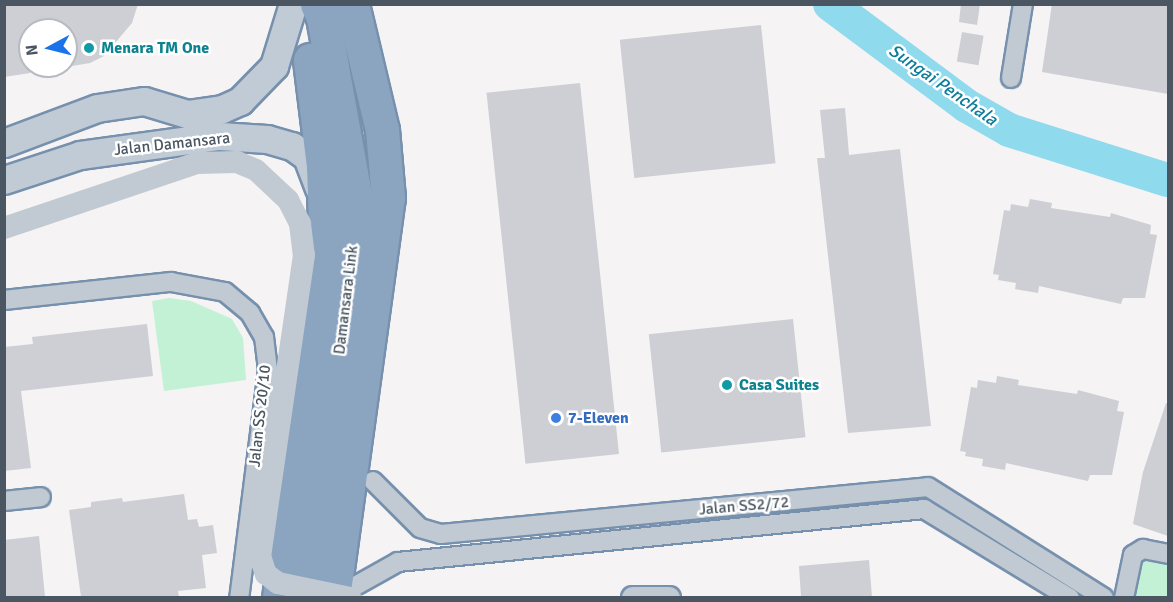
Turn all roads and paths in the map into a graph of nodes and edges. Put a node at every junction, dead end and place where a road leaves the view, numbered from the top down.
1 (293, 4) edge
2 (317, 4) edge
3 (351, 4) edge
4 (1023, 4) edge
5 (1011, 78) dead end
6 (187, 114) junction
7 (4, 144) edge
8 (80, 155) junction
9 (4, 180) edge
10 (324, 222) junction
11 (4, 228) edge
12 (4, 300) edge
13 (363, 381) junction
14 (373, 481) junction
15 (42, 497) dead end
16 (4, 501) edge
17 (990, 525) junction
18 (248, 528) junction
19 (288, 536) junction
20 (981, 543) junction
21 (1168, 554) edge
22 (1064, 570) junction
23 (1054, 588) junction
24 (349, 594) edge
25 (239, 597) edge
26 (279, 597) edge
27 (305, 597) edge
28 (633, 597) edge
29 (669, 597) edge
30 (1070, 597) edge
31 (1104, 597) edge
32 (1124, 597) edge

1 - 6 main road, Jalan Damansara
1 - 10 highway
2 - 27 highway, Damansara Link
3 - 13 highway, Damansara Link
4 - 5 street
6 - 7 main road, Jalan Damansara
6 - 8 main road
8 - 9 main road, Jalan Damansara
8 - 10 main road, Jalan Damansara
10 - 19 highway
11 - 24 street, bridge
12 - 18 street, Jalan SS 20/10
13 - 14 highway
13 - 24 highway, Damansara Link
14 - 17 street, Jalan SS2/72
14 - 24 highway
15 - 16 street
17 - 20 street
17 - 22 street, Jalan SS2/72
18 - 19 street
18 - 25 street, Jalan SS 20/10
19 - 26 highway
20 - 23 street, Jalan SS2/72
20 - 24 street, Jalan SS2/72
21 - 32 street
22 - 23 street
22 - 31 street, Jalan SS2/72
23 - 30 street, Jalan SS2/72
28 - 29 street

